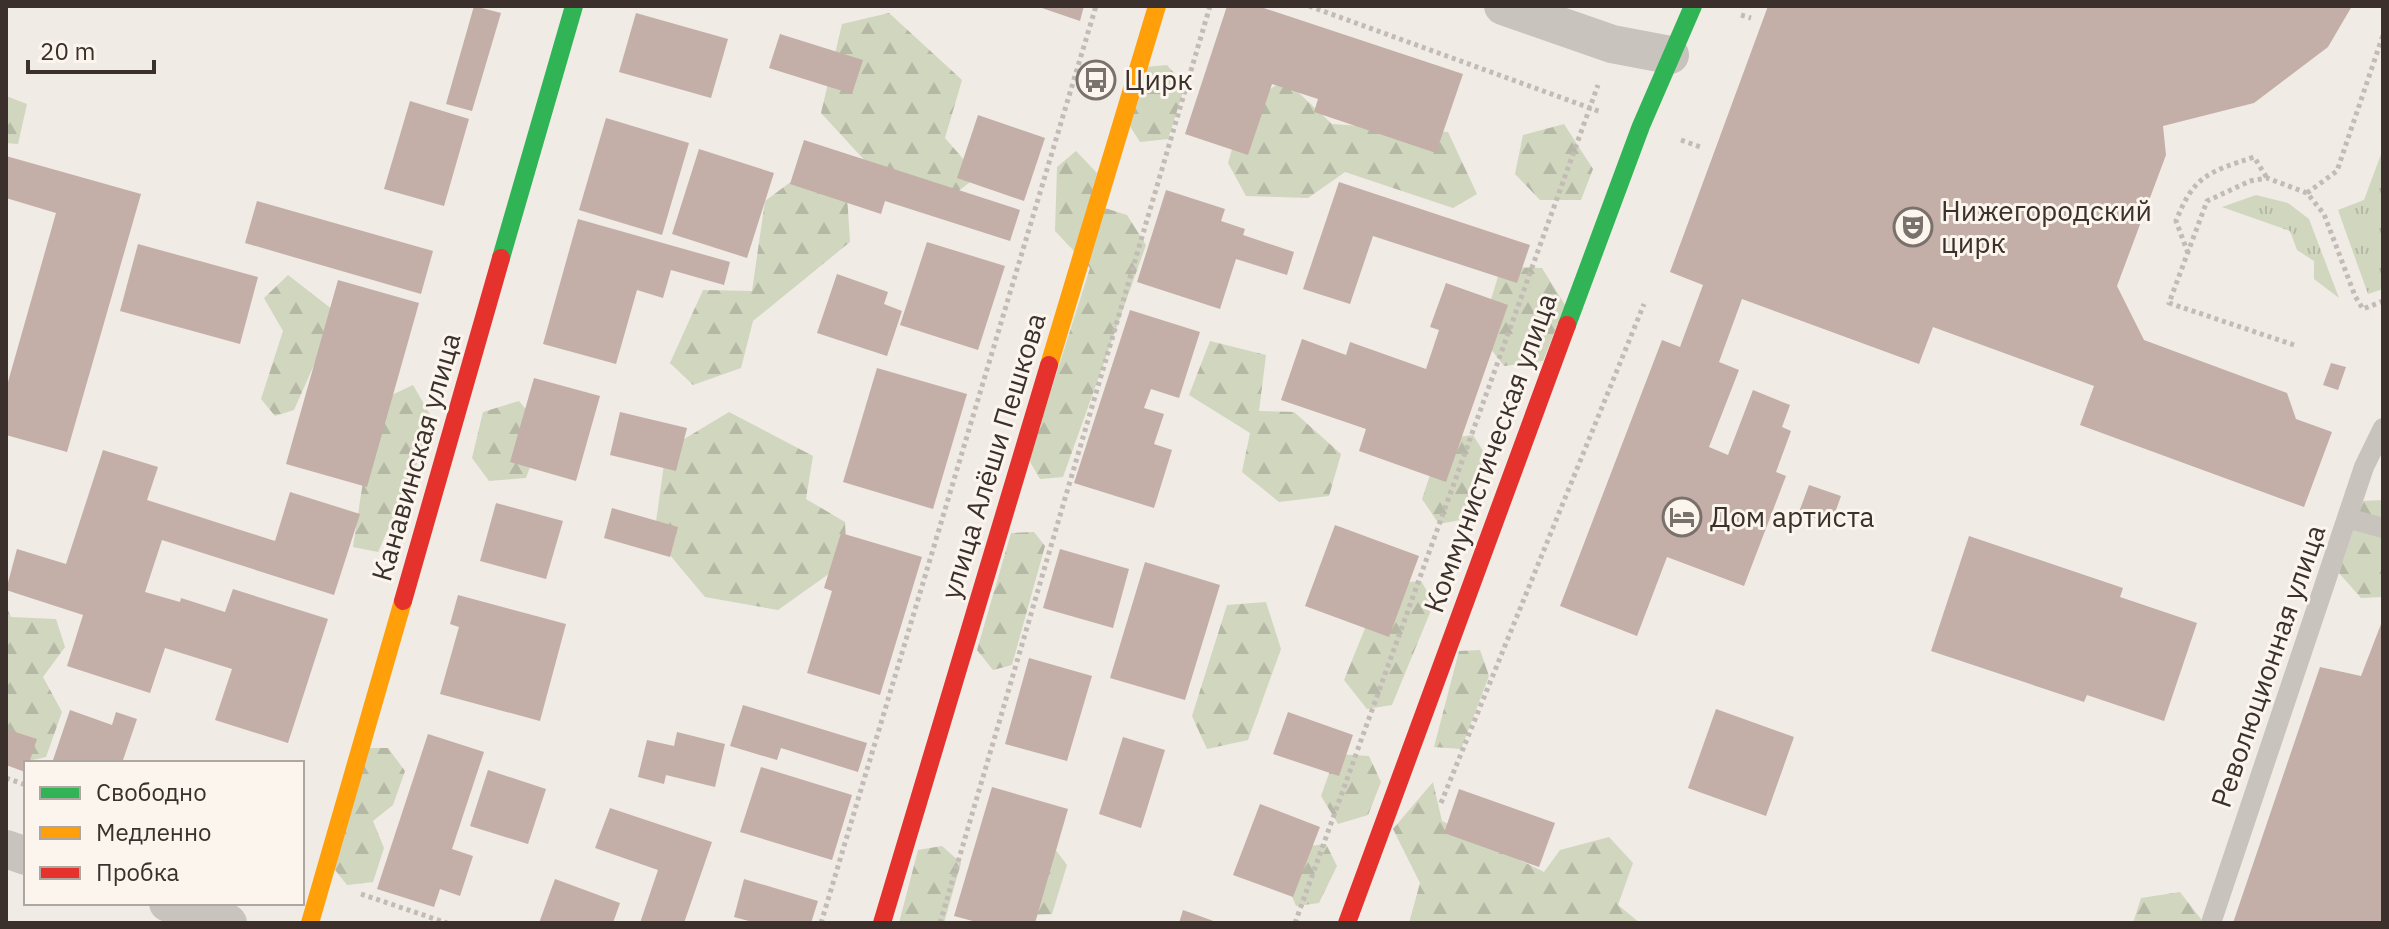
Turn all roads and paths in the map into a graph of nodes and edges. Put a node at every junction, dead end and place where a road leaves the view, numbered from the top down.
1 (574, 6) edge
2 (1096, 6) edge
3 (1157, 6) edge
4 (1210, 6) edge
5 (1309, 6) edge
6 (1503, 6) edge
7 (1693, 6) edge
8 (1741, 15) dead end
9 (1751, 18) dead end
10 (2383, 35) edge
11 (1670, 55) junction
12 (1598, 85) dead end
13 (1589, 108) junction
14 (1610, 115) dead end
15 (2267, 178) junction
16 (2307, 193) junction
17 (2188, 253) junction
18 (2383, 301) edge
19 (1644, 304) dead end
20 (2294, 345) dead end
21 (2383, 428) edge
22 (2347, 518) junction
23 (2383, 528) edge
24 (1439, 808) dead end
25 (352, 892) dead end
26 (174, 905) edge
27 (228, 923) edge
28 (310, 923) edge
29 (447, 923) edge
30 (821, 923) edge
31 (882, 923) edge
32 (940, 923) edge
33 (1295, 923) edge
34 (1347, 923) edge
35 (2211, 923) edge

1 - 28 street, Канавинская улица
2 - 30 path
3 - 31 street, улица Алёши Пешкова
4 - 32 path
5 - 13 path
6 - 11 street
7 - 11 street, Коммунистическая улица
8 - 9 path
10 - 16 path
11 - 34 street, Коммунистическая улица
12 - 13 path
13 - 14 path
13 - 33 path
15 - 16 path
15 - 17 path
15 - 17 path
16 - 18 path
17 - 20 path
19 - 24 path
21 - 22 lane, Революционная улица
22 - 23 lane
22 - 35 lane, Революционная улица
25 - 29 path
26 - 27 street

